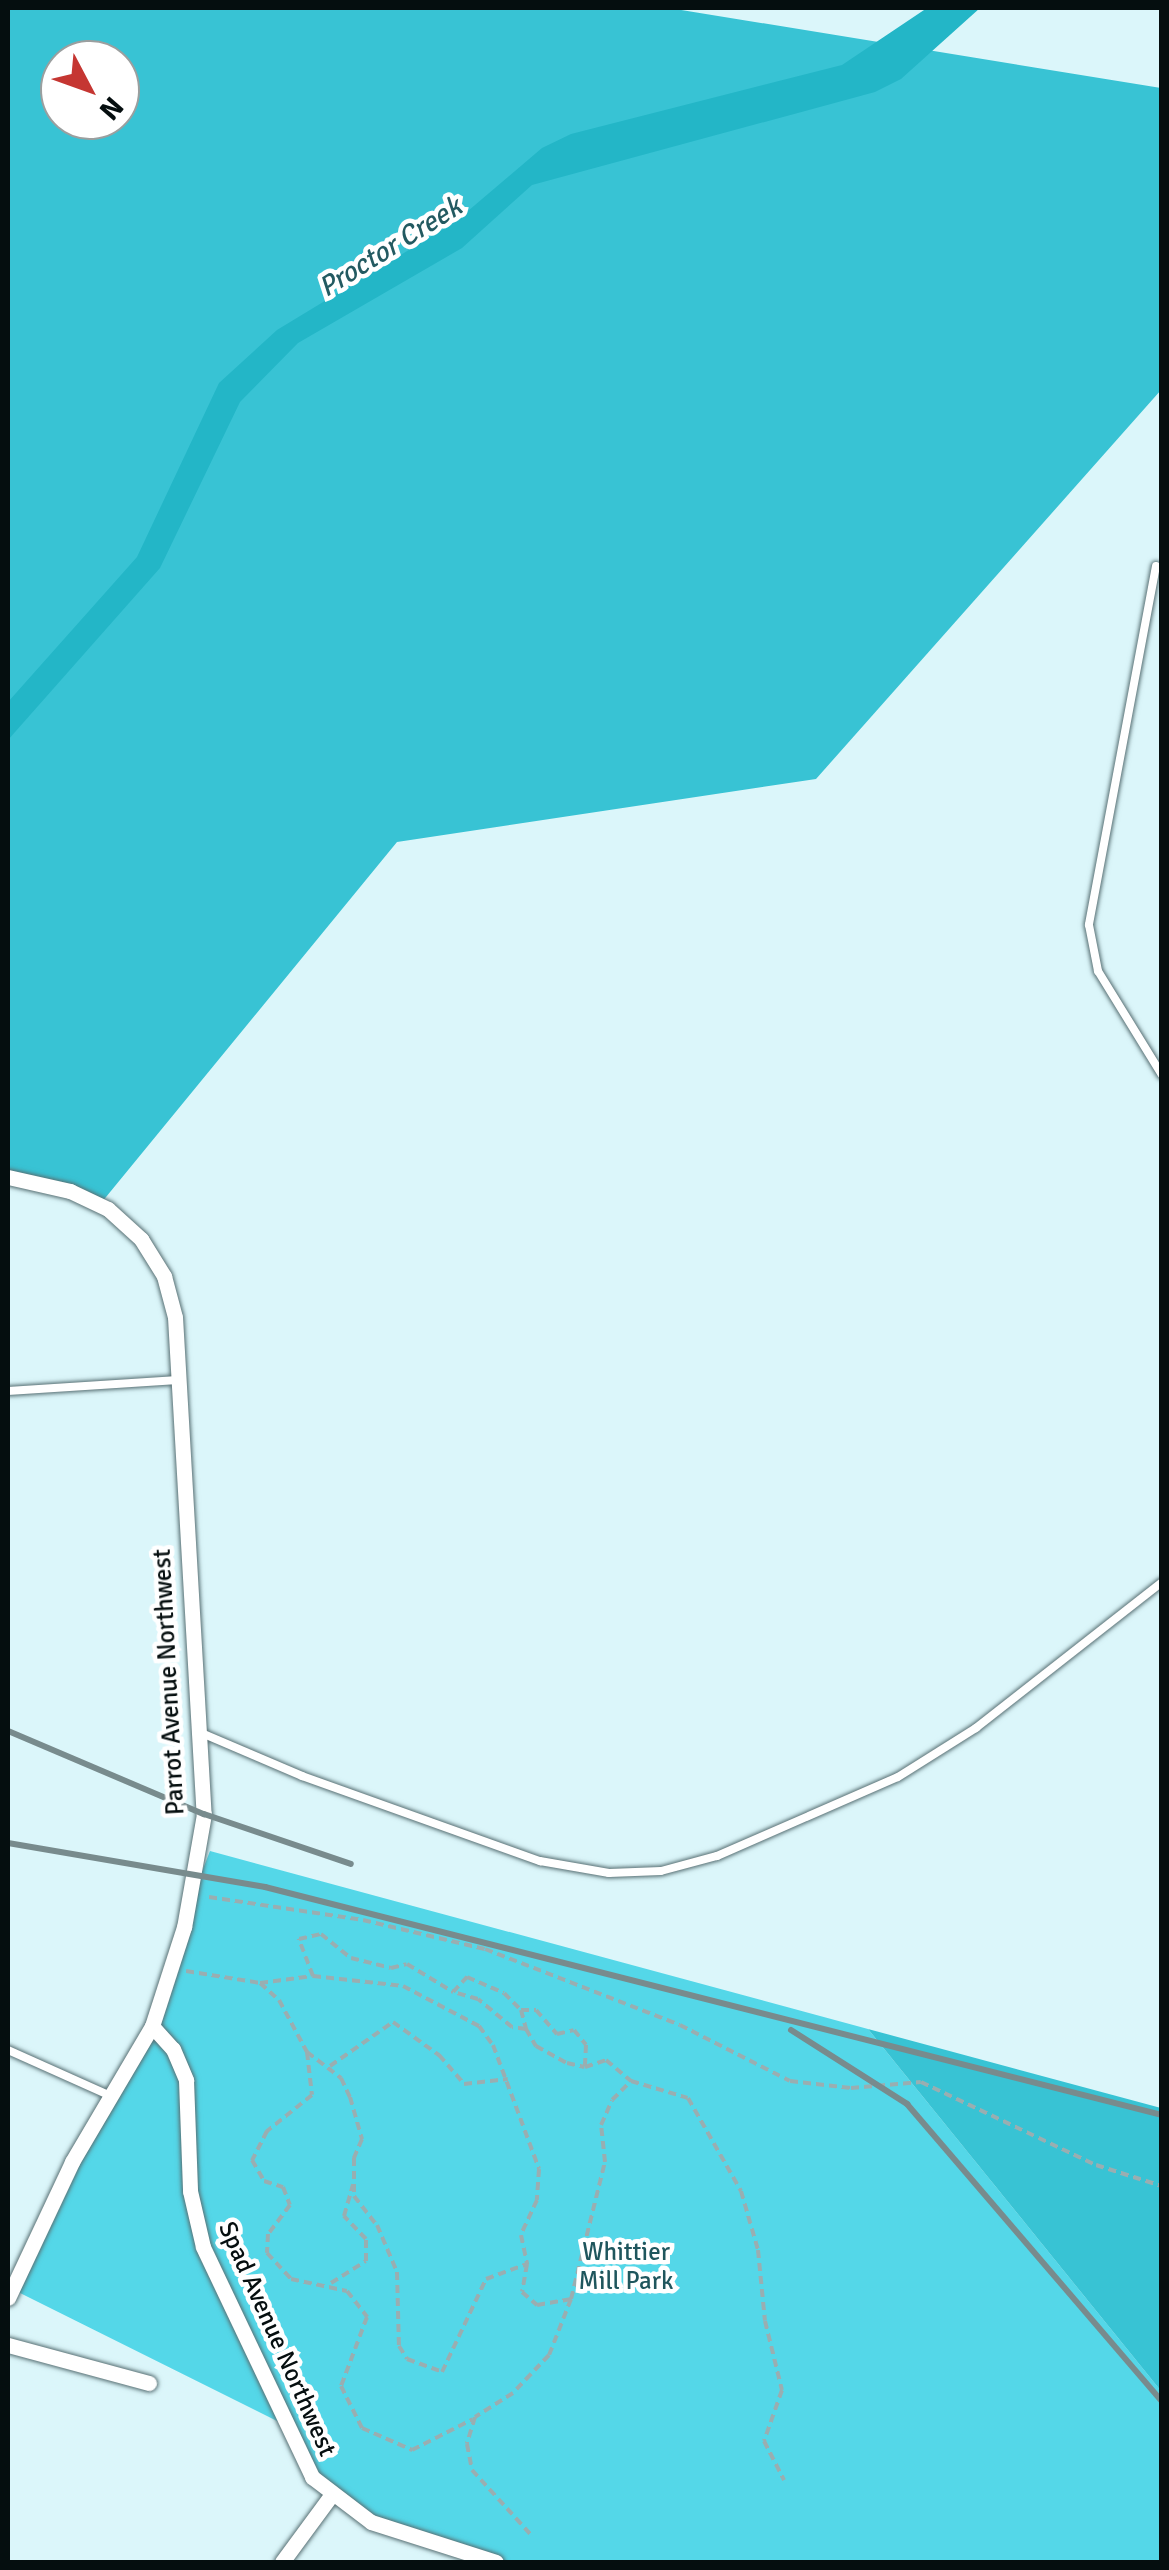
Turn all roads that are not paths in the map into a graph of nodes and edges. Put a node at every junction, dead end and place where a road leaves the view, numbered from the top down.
1 (1156, 566) dead end
2 (1162, 1075) edge
3 (8, 1177) edge
4 (178, 1380) junction
5 (8, 1392) edge
6 (1162, 1582) edge
7 (197, 1731) junction
8 (152, 2026) junction
9 (8, 2050) edge
10 (113, 2098) junction
11 (8, 2298) edge
12 (8, 2345) edge
13 (149, 2382) dead end
14 (330, 2497) junction
15 (282, 2562) edge
16 (496, 2562) edge

1 - 2 lane
3 - 4 street, Parrot Avenue Northwest
4 - 5 lane
4 - 7 street, Parrot Avenue Northwest
6 - 7 lane
7 - 8 street, Parrot Avenue Northwest
8 - 10 street, Parrot Avenue Northwest
8 - 14 street, Spad Avenue Northwest
9 - 10 lane
10 - 11 street, Parrot Avenue Northwest
12 - 13 street
14 - 15 street
14 - 16 street, Spad Avenue Northwest

